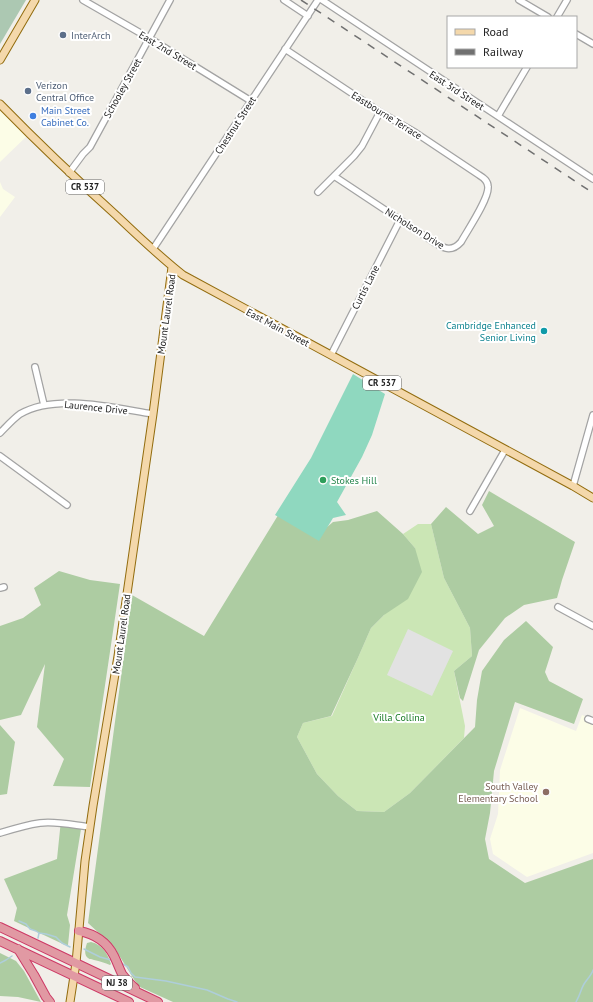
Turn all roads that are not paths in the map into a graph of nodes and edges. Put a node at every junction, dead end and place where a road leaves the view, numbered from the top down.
1 (36, 0) edge
2 (84, 0) edge
3 (170, 0) edge
4 (284, 0) edge
5 (318, 0) edge
6 (322, 0) edge
7 (519, 0) edge
8 (567, 0) edge
9 (308, 16) junction
10 (546, 16) edge
11 (558, 16) edge
12 (577, 35) edge
13 (149, 38) junction
14 (593, 44) edge
15 (285, 49) junction
16 (0, 60) edge
17 (526, 68) edge
18 (251, 101) junction
19 (0, 104) edge
20 (380, 112) junction
21 (498, 116) junction
22 (69, 173) junction
23 (334, 176) junction
24 (593, 179) edge
25 (487, 183) joint
26 (318, 192) dead end
27 (400, 220) junction
28 (153, 249) junction
29 (172, 267) junction
30 (331, 355) junction
31 (35, 367) dead end
32 (44, 405) junction
33 (153, 414) junction
34 (593, 415) edge
35 (0, 433) edge
36 (505, 450) junction
37 (0, 456) edge
38 (572, 486) junction
39 (593, 498) edge
40 (67, 505) dead end
41 (470, 511) dead end
42 (558, 607) dead end
43 (593, 626) edge
44 (90, 827) junction
45 (0, 833) edge
46 (0, 927) edge
47 (79, 931) junction
48 (0, 940) edge
49 (18, 949) junction
50 (76, 963) junction
51 (74, 976) junction
52 (140, 993) junction
53 (50, 1002) edge
54 (70, 1002) edge
55 (129, 1002) edge
56 (158, 1002) edge

1 - 16 main road
2 - 13 street, East 2nd Street
3 - 13 street, Schooley Street
4 - 9 street
5 - 9 street, Chestnut Street
6 - 21 street, East 3rd Street
7 - 10 street
8 - 11 street
9 - 15 street, Chestnut Street
12 - 14 street
13 - 18 street, East 2nd Street
13 - 22 street, Schooley Street
15 - 18 street, Chestnut Street
15 - 20 street, Eastbourne Terrace
17 - 21 street
18 - 28 street, Chestnut Street
19 - 22 main road, East Main Street / CR 537
20 - 23 street
20 - 25 street, Eastbourne Terrace
21 - 24 street, East 3rd Street
22 - 28 main road, East Main Street / CR 537
23 - 26 street
23 - 27 street, Nicholson Drive
25 - 27 street, Nicholson Drive
27 - 30 street, Curtis Lane
28 - 29 main road, East Main Street / CR 537
29 - 30 main road, East Main Street / CR 537
29 - 33 main road, Mount Laurel Road
30 - 36 main road, East Main Street / CR 537
31 - 32 street
32 - 33 street, Laurence Drive
32 - 35 street, Laurence Drive
33 - 44 main road, Mount Laurel Road
34 - 38 street
36 - 38 main road, East Main Street / CR 537
36 - 41 street
37 - 40 street
38 - 39 main road, East Main Street / CR 537
42 - 43 street
44 - 45 street
44 - 47 main road, Mount Laurel Road
46 - 50 highway, NJ 38
47 - 50 main road, Mount Laurel Road
47 - 52 highway
48 - 49 highway, NJ 38
49 - 51 highway, NJ 38
49 - 53 highway
50 - 51 main road, Mount Laurel Road
50 - 52 highway, NJ 38
51 - 54 main road, Mount Laurel Road
51 - 55 highway, NJ 38
52 - 56 highway, NJ 38

